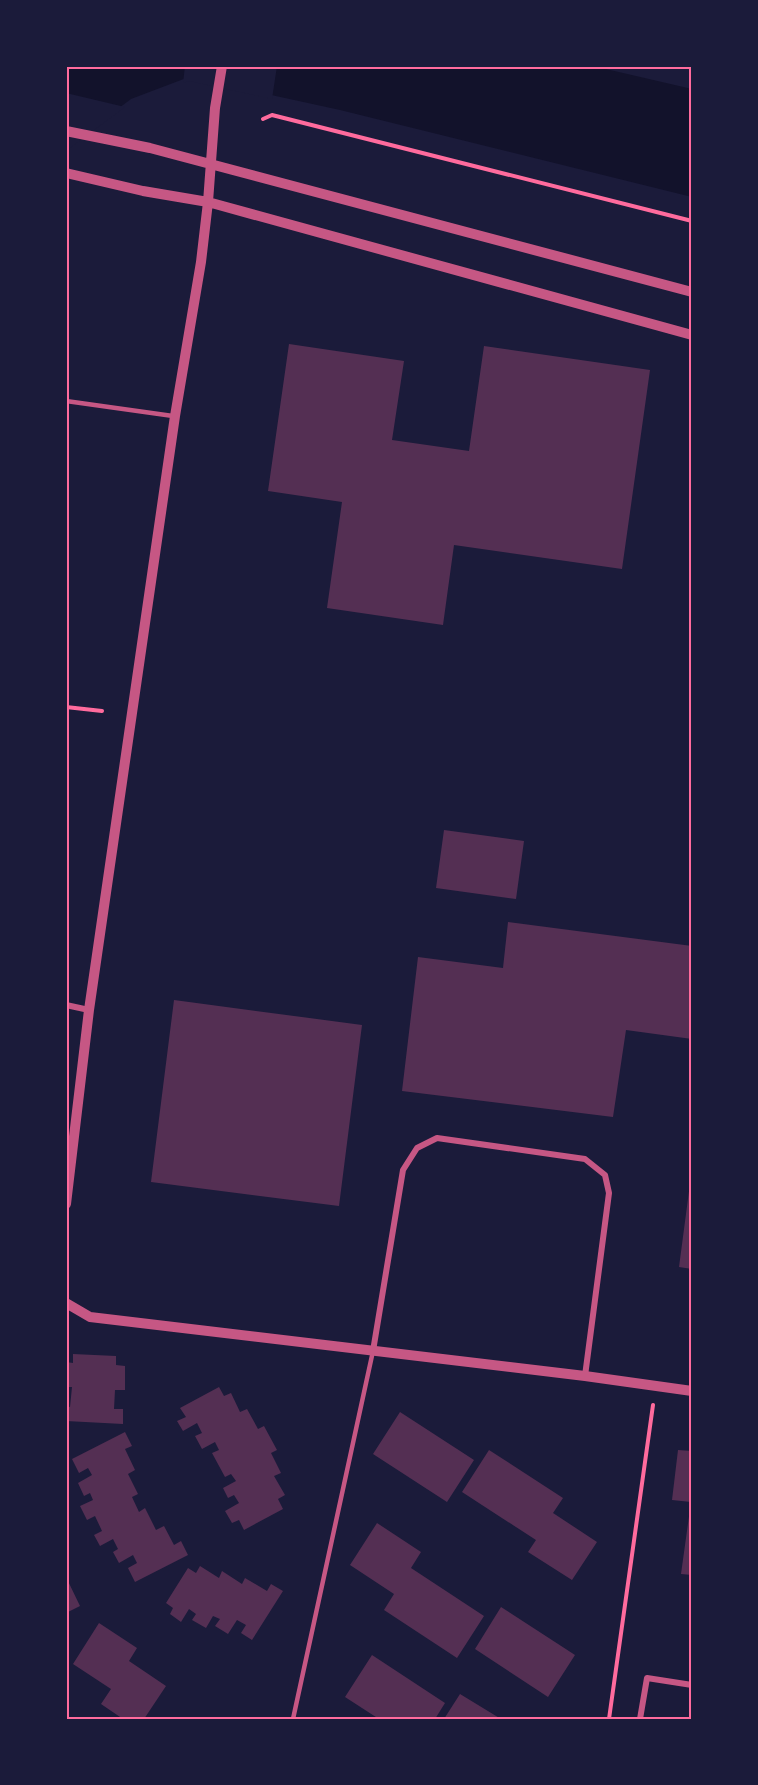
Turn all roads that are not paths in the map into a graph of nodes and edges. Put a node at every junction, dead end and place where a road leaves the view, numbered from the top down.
1 (222, 66) edge
2 (66, 131) edge
3 (211, 164) junction
4 (66, 173) edge
5 (208, 202) junction
6 (692, 292) edge
7 (692, 335) edge
8 (66, 401) edge
9 (174, 416) junction
10 (66, 1005) edge
11 (89, 1010) junction
12 (66, 1204) edge
13 (66, 1303) edge
14 (373, 1351) junction
15 (585, 1376) junction
16 (692, 1391) edge
17 (692, 1685) edge
18 (293, 1719) edge
19 (640, 1719) edge

1 - 3 street
2 - 3 street
3 - 5 street
3 - 6 street
4 - 5 street
5 - 7 street
5 - 9 street
8 - 9 lane
9 - 11 street
10 - 11 street
11 - 12 street
13 - 14 street
14 - 15 street
14 - 15 street
14 - 18 lane
15 - 16 street
17 - 19 street

